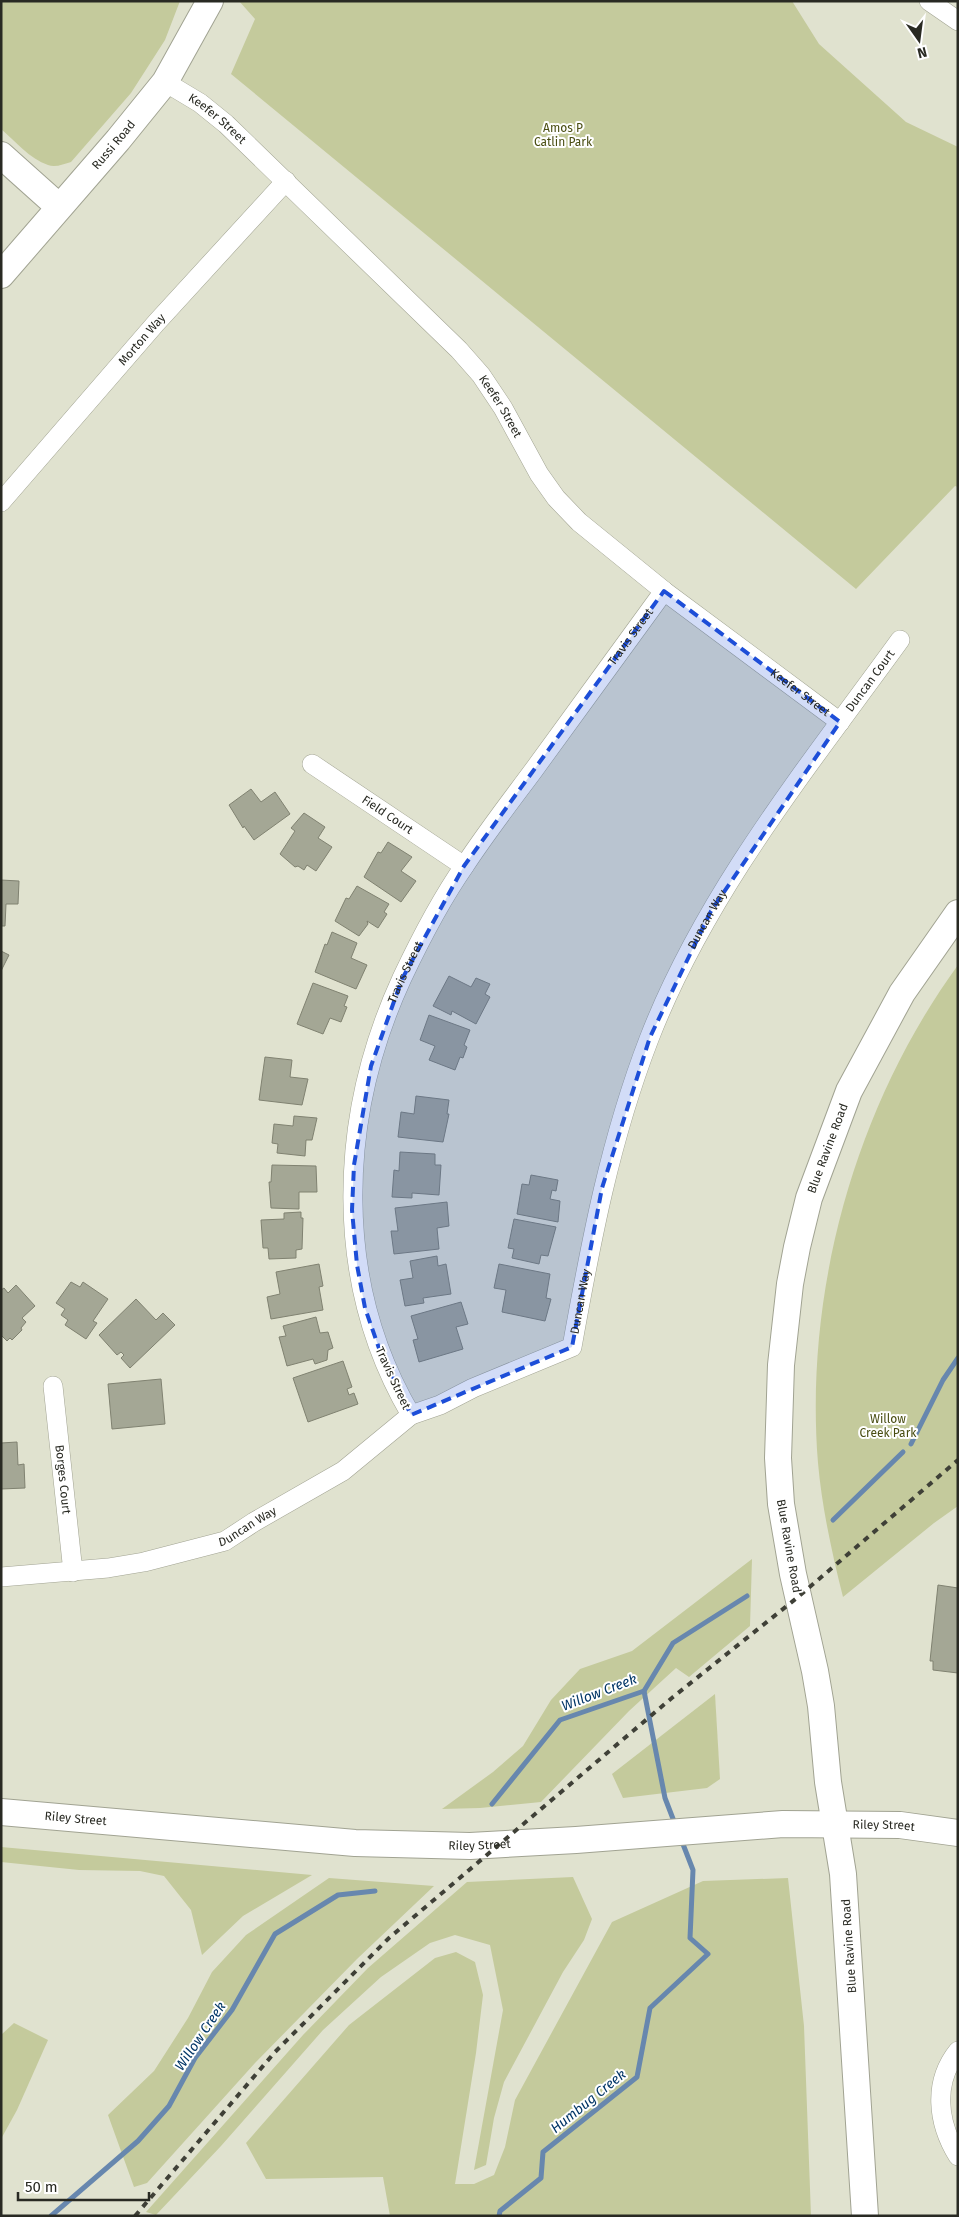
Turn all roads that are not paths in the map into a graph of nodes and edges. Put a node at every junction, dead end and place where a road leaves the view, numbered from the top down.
1 (210, 1) edge
2 (929, 1) edge
3 (958, 21) edge
4 (165, 82) junction
5 (1, 155) edge
6 (286, 181) junction
7 (58, 206) junction
8 (1, 275) edge
9 (1, 502) edge
10 (664, 591) junction
11 (900, 640) dead end
12 (840, 722) junction
13 (312, 764) dead end
14 (464, 866) junction
15 (958, 913) edge
16 (53, 1386) dead end
17 (411, 1415) junction
18 (73, 1572) junction
19 (1, 1577) edge
20 (1, 1812) edge
21 (834, 1825) junction
22 (958, 1832) edge
23 (958, 2051) edge
24 (958, 2156) edge
25 (865, 2216) edge

1 - 4 main road, Russi Road
2 - 3 street
4 - 6 street, Keefer Street
4 - 7 main road, Russi Road
5 - 7 main road
6 - 9 street, Morton Way
6 - 10 street, Keefer Street
7 - 8 main road, Russi Road
10 - 12 street, Keefer Street
10 - 14 street, Travis Street
11 - 12 street, Duncan Court
12 - 17 street, Duncan Way
13 - 14 street, Field Court
14 - 17 street, Travis Street
15 - 21 main road, Blue Ravine Road
16 - 18 street, Borges Court
17 - 18 street, Duncan Way
18 - 19 street, Duncan Way
20 - 21 main road, Riley Street
21 - 22 main road, Riley Street
21 - 25 main road, Blue Ravine Road
23 - 24 street

